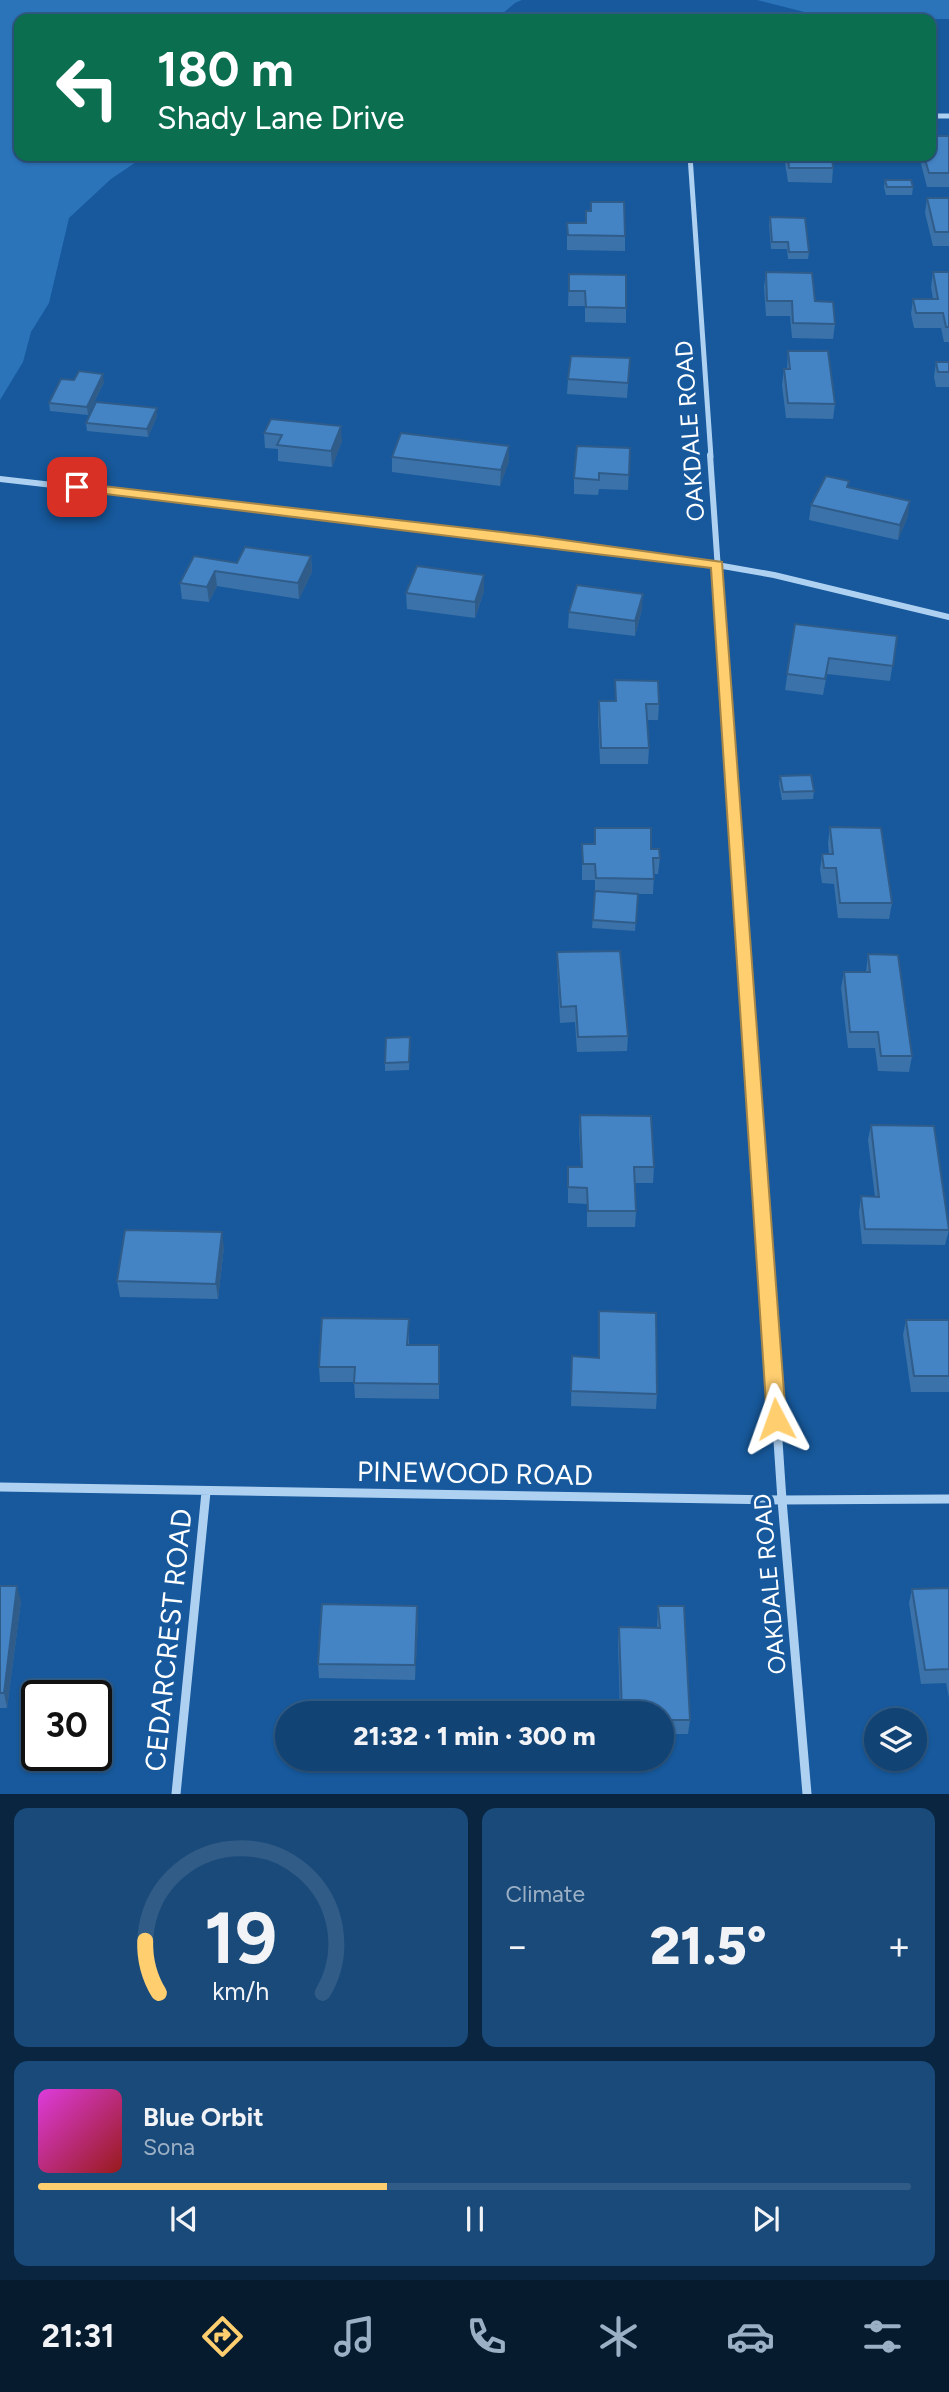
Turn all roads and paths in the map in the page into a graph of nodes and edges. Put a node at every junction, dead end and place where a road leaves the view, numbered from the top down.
1 (690, 161) edge
2 (0, 479) edge
3 (718, 565) junction
4 (949, 617) edge
5 (0, 1487) edge
6 (206, 1492) junction
7 (949, 1499) edge
8 (782, 1500) junction
9 (176, 1794) edge
10 (807, 1794) edge

1 - 3 street, OAKDALE ROAD
2 - 3 street
3 - 4 street
3 - 8 street, OAKDALE ROAD
5 - 6 street, PINEWOOD ROAD
6 - 8 street, PINEWOOD ROAD
6 - 9 street, CEDARCREST ROAD
7 - 8 street, PINEWOOD ROAD
8 - 10 street, OAKDALE ROAD

